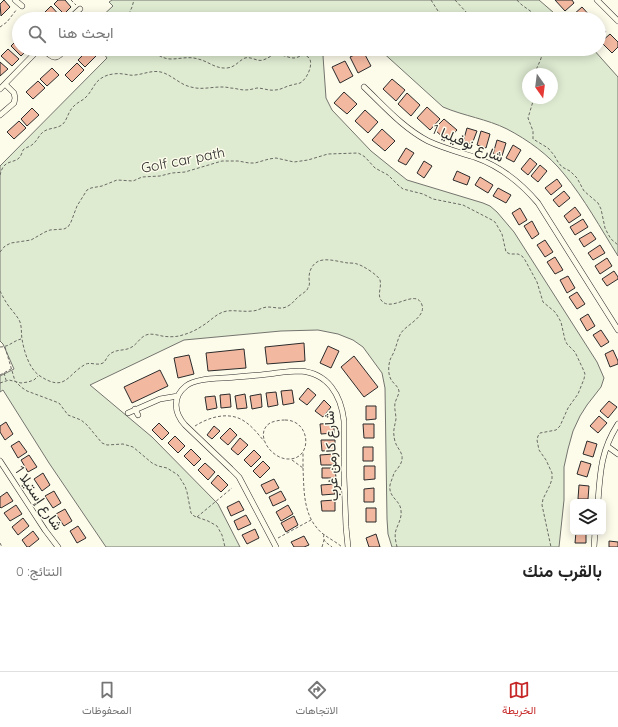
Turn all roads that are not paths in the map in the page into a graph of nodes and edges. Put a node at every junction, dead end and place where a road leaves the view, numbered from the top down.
1 (15, 0) edge
2 (597, 0) edge
3 (22, 6) road end
4 (80, 8) road end
5 (76, 12) edge
6 (618, 21) edge
7 (32, 56) edge
8 (5, 84) junction
9 (364, 87) dead end
10 (0, 89) edge
11 (0, 115) edge
12 (618, 330) edge
13 (178, 396) junction
14 (135, 409) junction
15 (128, 413) dead end
16 (138, 415) dead end
17 (618, 424) edge
18 (607, 446) junction
19 (618, 454) edge
20 (0, 461) edge
21 (598, 499) edge
22 (595, 535) edge
23 (58, 547) edge
24 (276, 547) edge
25 (348, 547) edge
26 (594, 547) edge

1 - 3 street
2 - 6 street
4 - 5 street
7 - 8 street
8 - 10 street
8 - 11 street
9 - 12 street, شارع نوفيليا 1
13 - 14 street
13 - 24 street
13 - 25 street, شارع كارمن غرب
14 - 15 street
14 - 16 street
17 - 18 street
18 - 19 street
18 - 21 street
20 - 23 street, شارع إستيلا 1
22 - 26 street

